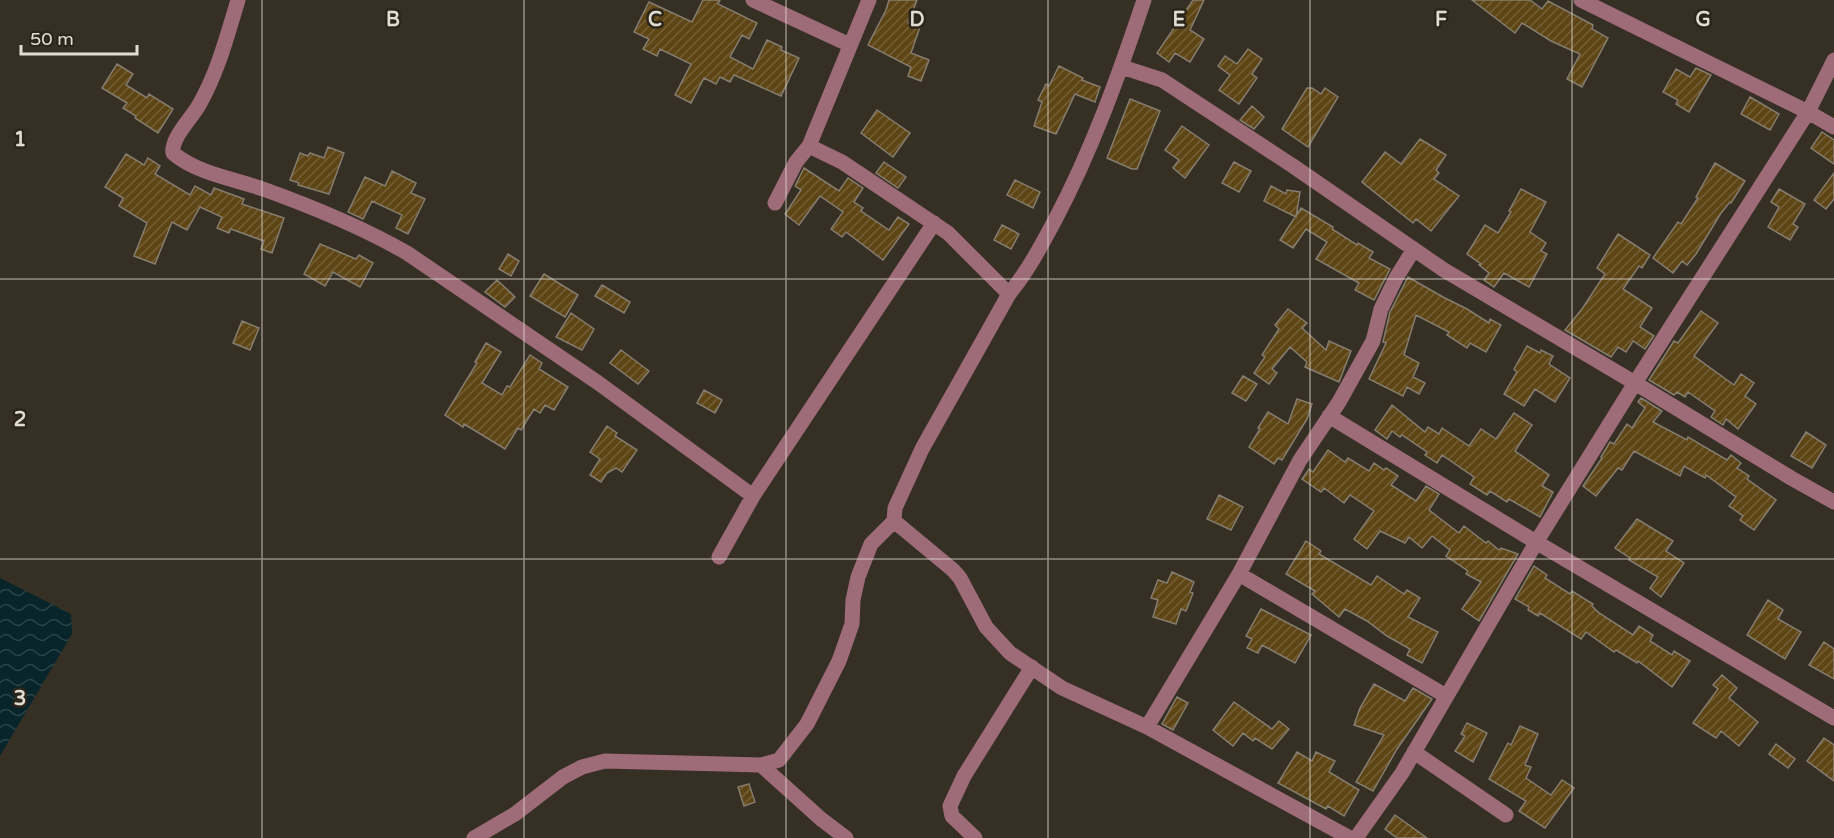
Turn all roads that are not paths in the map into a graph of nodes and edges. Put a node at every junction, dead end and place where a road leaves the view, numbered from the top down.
1 (238, 0) edge
2 (753, 0) edge
3 (869, 0) edge
4 (1144, 0) edge
5 (1581, 0) edge
6 (850, 45) junction
7 (1834, 60) edge
8 (1122, 67) junction
9 (1808, 112) junction
10 (1834, 127) edge
11 (809, 146) junction
12 (774, 203) dead end
13 (934, 223) junction
14 (1414, 249) junction
15 (1009, 294) junction
16 (1635, 383) junction
17 (1329, 416) junction
18 (753, 496) junction
19 (1834, 502) edge
20 (894, 521) junction
21 (1536, 542) junction
22 (719, 557) dead end
23 (1239, 574) junction
24 (1032, 667) junction
25 (1446, 696) junction
26 (1834, 718) edge
27 (1147, 727) junction
28 (1414, 752) junction
29 (760, 765) junction
30 (1506, 815) dead end
31 (474, 838) edge
32 (846, 838) edge
33 (975, 838) edge
34 (1350, 838) edge
35 (1356, 838) edge

1 - 18 street
2 - 6 street
3 - 6 street
4 - 8 street
5 - 9 street
6 - 11 street
7 - 9 street
8 - 14 street
8 - 15 street
9 - 10 street
9 - 16 street
11 - 12 street
11 - 13 street
13 - 15 street
13 - 18 street
14 - 16 street
14 - 17 street
15 - 20 street
16 - 19 street
16 - 21 street
17 - 21 street
17 - 23 street
18 - 22 street
20 - 24 street
20 - 29 street
21 - 25 street
21 - 26 street
23 - 25 street
23 - 27 street
24 - 27 street
24 - 33 street
25 - 28 street
27 - 34 street
28 - 30 street
28 - 35 street
29 - 31 street
29 - 32 street

